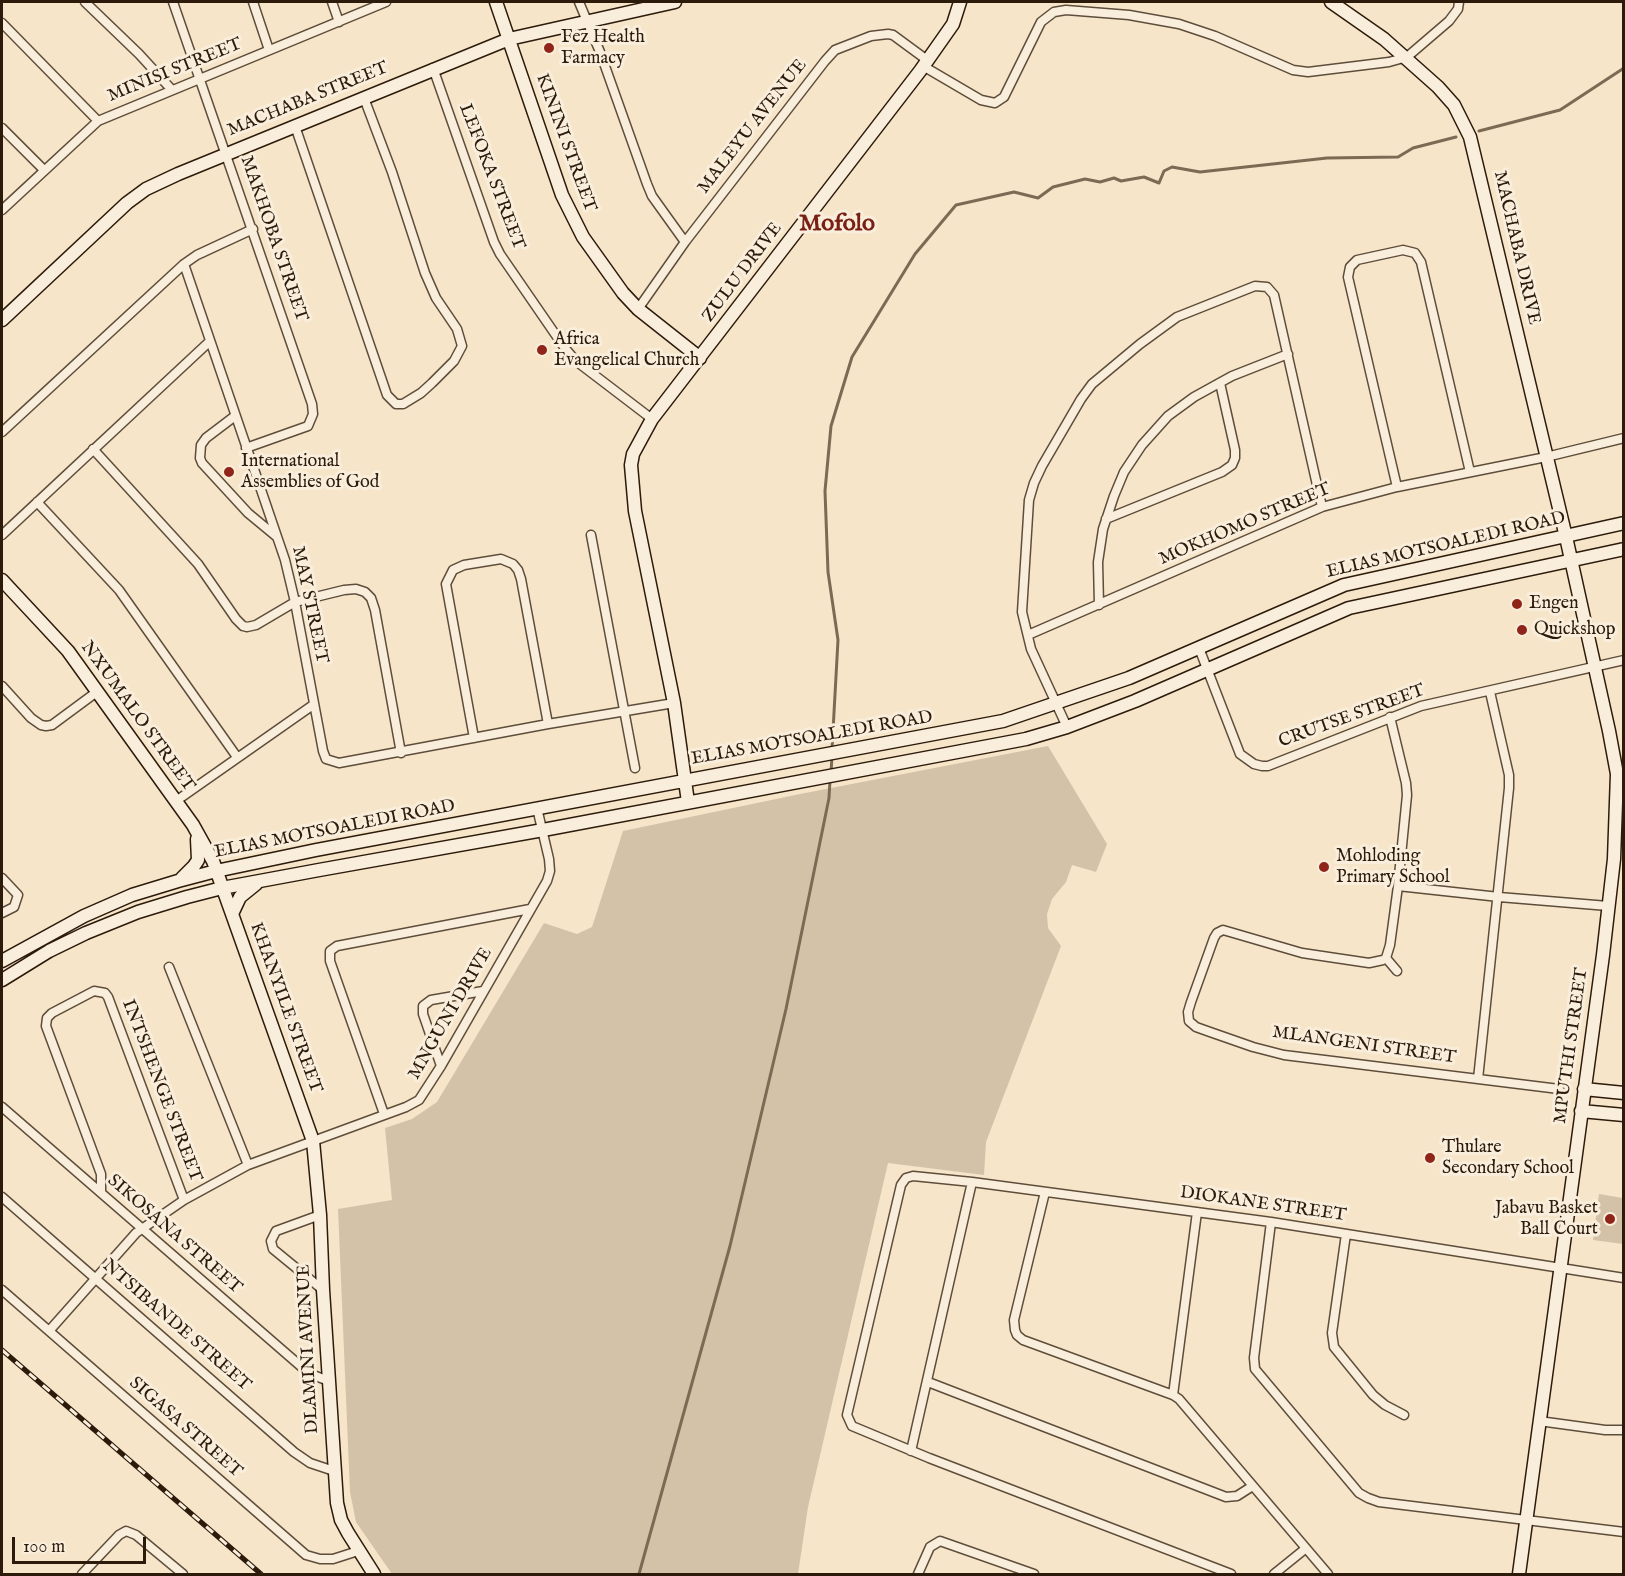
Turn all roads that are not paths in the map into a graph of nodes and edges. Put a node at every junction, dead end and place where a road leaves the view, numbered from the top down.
1 (85, 2) edge
2 (173, 2) edge
3 (253, 2) edge
4 (332, 2) edge
5 (386, 2) edge
6 (495, 2) edge
7 (579, 2) edge
8 (675, 2) edge
9 (960, 2) edge
10 (1331, 2) edge
11 (1459, 2) edge
12 (588, 21) junction
13 (339, 22) junction
14 (2, 23) edge
15 (509, 39) junction
16 (269, 50) junction
17 (1407, 57) junction
18 (925, 63) junction
19 (433, 68) junction
20 (199, 80) junction
21 (172, 90) junction
22 (364, 98) junction
23 (98, 121) junction
24 (295, 126) junction
25 (2, 128) edge
26 (225, 153) junction
27 (44, 171) junction
28 (2, 210) edge
29 (253, 229) junction
30 (685, 242) junction
31 (184, 264) junction
32 (638, 309) junction
33 (2, 320) edge
34 (209, 342) junction
35 (1288, 354) junction
36 (700, 358) junction
37 (1220, 383) junction
38 (235, 416) junction
39 (652, 418) junction
40 (2, 432) edge
41 (1623, 438) edge
42 (246, 448) junction
43 (93, 449) junction
44 (1546, 457) junction
45 (1470, 472) junction
46 (1397, 487) junction
47 (37, 502) junction
48 (1322, 507) junction
49 (1106, 519) junction
50 (1623, 523) edge
51 (2, 535) edge
52 (591, 535) dead end
53 (277, 537) junction
54 (1566, 537) junction
55 (1623, 549) edge
56 (1571, 561) junction
57 (2, 580) edge
58 (295, 602) junction
59 (1099, 604) junction
60 (1028, 635) junction
61 (1199, 648) junction
62 (1623, 660) edge
63 (1594, 667) junction
64 (1209, 670) junction
65 (2, 686) edge
66 (98, 691) junction
67 (1490, 692) junction
68 (674, 703) junction
69 (1056, 704) junction
70 (313, 705) junction
71 (623, 711) junction
72 (1390, 717) junction
73 (548, 724) junction
74 (1066, 727) junction
75 (474, 738) junction
76 (401, 753) junction
77 (237, 757) junction
78 (635, 768) dead end
79 (685, 780) junction
80 (176, 801) junction
81 (688, 802) junction
82 (537, 808) junction
83 (193, 825) junction
84 (543, 830) junction
85 (216, 871) junction
86 (2, 878) edge
87 (178, 881) junction
88 (260, 882) junction
89 (1398, 886) junction
90 (222, 888) junction
91 (1499, 897) junction
92 (1608, 906) junction
93 (530, 909) junction
94 (2, 913) edge
95 (232, 914) junction
96 (1386, 958) junction
97 (2, 961) edge
98 (169, 967) dead end
99 (1397, 971) dead end
100 (2, 980) edge
101 (483, 991) junction
102 (441, 1066) junction
103 (1478, 1079) junction
104 (1558, 1089) dead end
105 (1584, 1089) junction
106 (1623, 1094) edge
107 (2, 1107) edge
108 (1581, 1111) junction
109 (384, 1114) junction
110 (1623, 1115) edge
111 (313, 1141) junction
112 (248, 1165) junction
113 (972, 1182) junction
114 (101, 1192) junction
115 (1045, 1192) junction
116 (2, 1197) edge
117 (184, 1200) junction
118 (1197, 1212) junction
119 (320, 1215) junction
120 (1271, 1222) junction
121 (141, 1228) junction
122 (1346, 1234) junction
123 (1559, 1268) junction
124 (96, 1277) junction
125 (1623, 1278) edge
126 (2, 1290) edge
127 (323, 1290) junction
128 (49, 1330) junction
129 (329, 1381) junction
130 (928, 1382) junction
131 (1173, 1395) junction
132 (1404, 1415) dead end
133 (1539, 1421) junction
134 (1623, 1430) edge
135 (911, 1451) junction
136 (333, 1471) junction
137 (1251, 1487) junction
138 (1526, 1520) junction
139 (1623, 1532) edge
140 (1305, 1549) junction
141 (358, 1551) junction
142 (82, 1575) edge
143 (183, 1575) edge
144 (374, 1575) edge
145 (918, 1575) edge
146 (1034, 1575) edge
147 (1231, 1575) edge
148 (1274, 1575) edge
149 (1328, 1575) edge
150 (1519, 1575) edge

1 - 21 street
2 - 20 street, MAKHOBA STREET
3 - 16 street
4 - 13 street
5 - 13 street, MINISI STREET
6 - 15 main road, KININI STREET
7 - 12 street
8 - 12 main road, MACHABA STREET
9 - 18 main road, ZULU DRIVE
10 - 17 main road, MACHABA DRIVE
11 - 17 street
12 - 15 main road, MACHABA STREET
12 - 30 street
13 - 16 street, MINISI STREET
14 - 23 street
15 - 19 main road, MACHABA STREET
15 - 32 main road, KININI STREET
16 - 20 street, MINISI STREET
17 - 18 street
17 - 44 main road, MACHABA DRIVE
18 - 30 street, MALEYU AVENUE
18 - 36 main road, ZULU DRIVE
19 - 22 main road, MACHABA STREET
19 - 39 street, LEFOKA STREET
20 - 21 street, MINISI STREET
20 - 26 street, MAKHOBA STREET
21 - 23 street, MINISI STREET
22 - 24 main road, MACHABA STREET
22 - 24 street
23 - 27 street, MINISI STREET
24 - 26 main road, MACHABA STREET
25 - 27 street
26 - 29 street, MAKHOBA STREET
26 - 33 main road, MACHABA STREET
27 - 28 street, MINISI STREET
29 - 31 street
29 - 42 street, MAKHOBA STREET
30 - 32 street, MALEYU AVENUE
31 - 34 street, MAY STREET
31 - 40 street
32 - 36 main road, KININI STREET
34 - 38 street, MAY STREET
34 - 43 street
35 - 37 street
35 - 48 street
35 - 60 street
36 - 39 main road, ZULU DRIVE
37 - 49 street
37 - 49 street
38 - 42 street, MAY STREET
38 - 53 street
39 - 68 main road, ZULU DRIVE
41 - 44 street, MOKHOMO STREET
42 - 53 street, MAY STREET
43 - 47 street
43 - 58 street
44 - 45 street, MOKHOMO STREET
44 - 54 main road, MACHABA DRIVE
45 - 46 street, MOKHOMO STREET
45 - 46 street
46 - 48 street, MOKHOMO STREET
47 - 51 street
47 - 77 street
48 - 59 street, MOKHOMO STREET
49 - 59 street
50 - 54 main road, ELIAS MOTSOALEDI ROAD
52 - 71 street
53 - 58 street, MAY STREET
54 - 56 main road, MACHABA DRIVE
54 - 61 main road, ELIAS MOTSOALEDI ROAD
55 - 56 main road, ELIAS MOTSOALEDI ROAD
56 - 63 main road, MPUTHI STREET
56 - 64 main road, ELIAS MOTSOALEDI ROAD
57 - 66 main road, NXUMALO STREET
58 - 70 street, MAY STREET
58 - 76 street
59 - 60 street, MOKHOMO STREET
60 - 69 street
61 - 64 street, CRUTSE STREET
61 - 69 main road, ELIAS MOTSOALEDI ROAD
62 - 63 street, CRUTSE STREET
63 - 67 street, CRUTSE STREET
63 - 92 main road, MPUTHI STREET
64 - 72 street, CRUTSE STREET
64 - 74 main road, ELIAS MOTSOALEDI ROAD
65 - 66 street
66 - 80 main road, NXUMALO STREET
67 - 72 street, CRUTSE STREET
67 - 91 street
68 - 71 street
68 - 79 main road, ZULU DRIVE
69 - 74 street
69 - 79 main road, ELIAS MOTSOALEDI ROAD
70 - 76 street, MAY STREET
70 - 77 street
71 - 73 street
71 - 78 street
72 - 89 street
73 - 75 street
73 - 75 street
74 - 81 main road, ELIAS MOTSOALEDI ROAD
75 - 76 street
77 - 80 street
79 - 81 main road, ZULU DRIVE
79 - 82 main road, ELIAS MOTSOALEDI ROAD
80 - 83 main road, NXUMALO STREET
81 - 84 main road, ELIAS MOTSOALEDI ROAD
82 - 84 street, MNGUNI DRIVE
82 - 85 main road, ELIAS MOTSOALEDI ROAD
83 - 85 main road, NXUMALO STREET
83 - 87 main road
84 - 88 main road, ELIAS MOTSOALEDI ROAD
84 - 93 street, MNGUNI DRIVE
85 - 87 main road, ELIAS MOTSOALEDI ROAD
85 - 90 main road, NXUMALO STREET
86 - 94 street
87 - 97 main road, ELIAS MOTSOALEDI ROAD
88 - 90 main road, ELIAS MOTSOALEDI ROAD
88 - 95 main road
89 - 91 street
89 - 96 street
90 - 95 main road, KHANYILE STREET
90 - 100 main road, ELIAS MOTSOALEDI ROAD
91 - 92 street
91 - 103 street
92 - 105 main road, MPUTHI STREET
93 - 101 street, MNGUNI DRIVE
93 - 109 street
95 - 111 main road, KHANYILE STREET
96 - 99 street
96 - 103 street, MLANGENI STREET
98 - 112 street
101 - 102 street, MNGUNI DRIVE
101 - 102 street
102 - 109 street, MNGUNI DRIVE
103 - 104 street, MLANGENI STREET
105 - 106 main road
105 - 108 main road, MPUTHI STREET
107 - 114 street, SIKOSANA STREET
108 - 110 main road
108 - 123 main road, MPUTHI STREET
109 - 111 street, MNGUNI DRIVE
111 - 112 street, MNGUNI DRIVE
111 - 119 main road, DLAMINI AVENUE
112 - 117 street, MNGUNI DRIVE
113 - 115 street, DIOKANE STREET
113 - 130 street
113 - 135 street, DIOKANE STREET
114 - 117 street, INTSHENGE STREET
114 - 121 street, SIKOSANA STREET
115 - 118 street, DIOKANE STREET
115 - 131 street
116 - 124 street, NTSIBANDE STREET
117 - 121 street, MNGUNI DRIVE
118 - 120 street, DIOKANE STREET
118 - 131 street
119 - 127 main road, DLAMINI AVENUE
119 - 127 street
120 - 122 street, DIOKANE STREET
120 - 138 street
121 - 124 street, MNGUNI DRIVE
121 - 129 street, SIKOSANA STREET
122 - 123 street, DIOKANE STREET
122 - 132 street
123 - 125 street, DIOKANE STREET
123 - 133 main road, MPUTHI STREET
124 - 128 street, MNGUNI DRIVE
124 - 136 street, NTSIBANDE STREET
126 - 128 street, SIGASA STREET
127 - 129 main road, DLAMINI AVENUE
128 - 141 street, SIGASA STREET
129 - 136 main road, DLAMINI AVENUE
130 - 135 street
130 - 137 street
131 - 137 street
133 - 134 street
133 - 138 main road, MPUTHI STREET
135 - 147 street
136 - 141 main road, DLAMINI AVENUE
137 - 140 street
138 - 139 street
138 - 150 main road, MPUTHI STREET
140 - 148 street
140 - 149 street
141 - 144 main road, DLAMINI AVENUE
142 - 143 street
145 - 146 street

